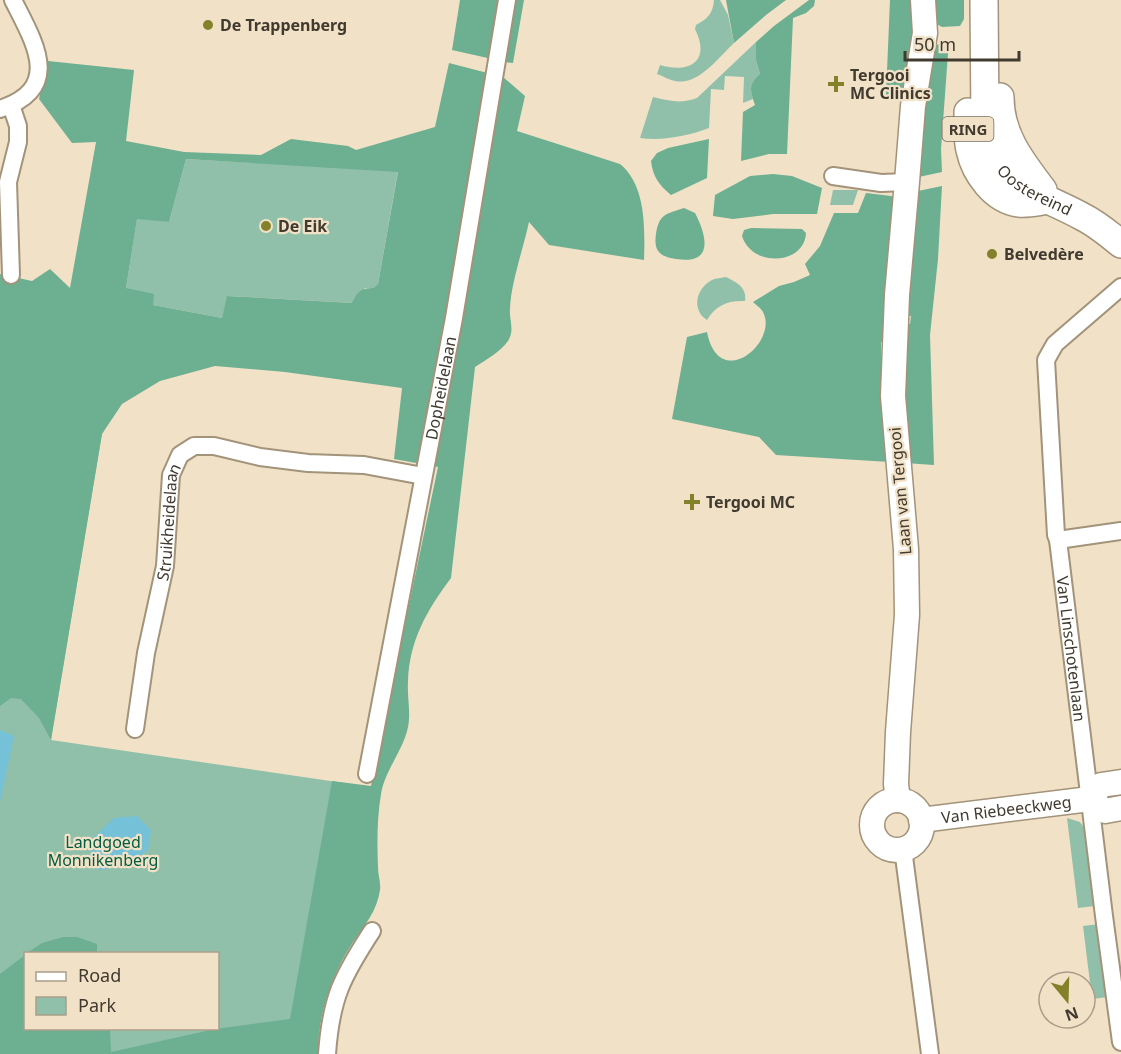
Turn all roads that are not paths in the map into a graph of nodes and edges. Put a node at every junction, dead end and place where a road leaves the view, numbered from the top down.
1 (13, 0) edge
2 (507, 0) edge
3 (923, 0) edge
4 (969, 0) edge
5 (984, 0) edge
6 (1000, 0) edge
7 (6, 107) edge
8 (833, 176) dead end
9 (907, 182) junction
10 (1051, 201) junction
11 (1121, 244) edge
12 (11, 275) dead end
13 (1121, 287) edge
14 (423, 476) junction
15 (1121, 531) edge
16 (1058, 540) junction
17 (135, 729) dead end
18 (367, 774) dead end
19 (1121, 782) edge
20 (1090, 799) junction
21 (898, 800) junction
22 (1121, 808) edge
23 (921, 820) junction
24 (903, 849) junction
25 (372, 931) dead end
26 (1121, 1042) edge
27 (327, 1054) edge
28 (930, 1054) edge

1 - 7 street
2 - 14 street, Dopheidelaan
3 - 9 street, Laan van Tergooi
4 - 10 main road, RING
5 - 10 main road, Oostereind / RING
6 - 10 main road, RING
7 - 12 street
8 - 9 street
9 - 21 street, Laan van Tergooi
10 - 11 main road, Oostereind / RING
13 - 16 street, Van Linschotenlaan
14 - 17 street, Struikheidelaan
14 - 18 street, Dopheidelaan
15 - 16 street
16 - 20 street, Van Linschotenlaan
19 - 20 street, Van Riebeeckweg
20 - 22 street, Van Riebeeckweg
20 - 23 street, Van Riebeeckweg
20 - 26 street, Van Linschotenlaan
21 - 23 street
21 - 24 street
23 - 24 street
24 - 28 street
25 - 27 street

